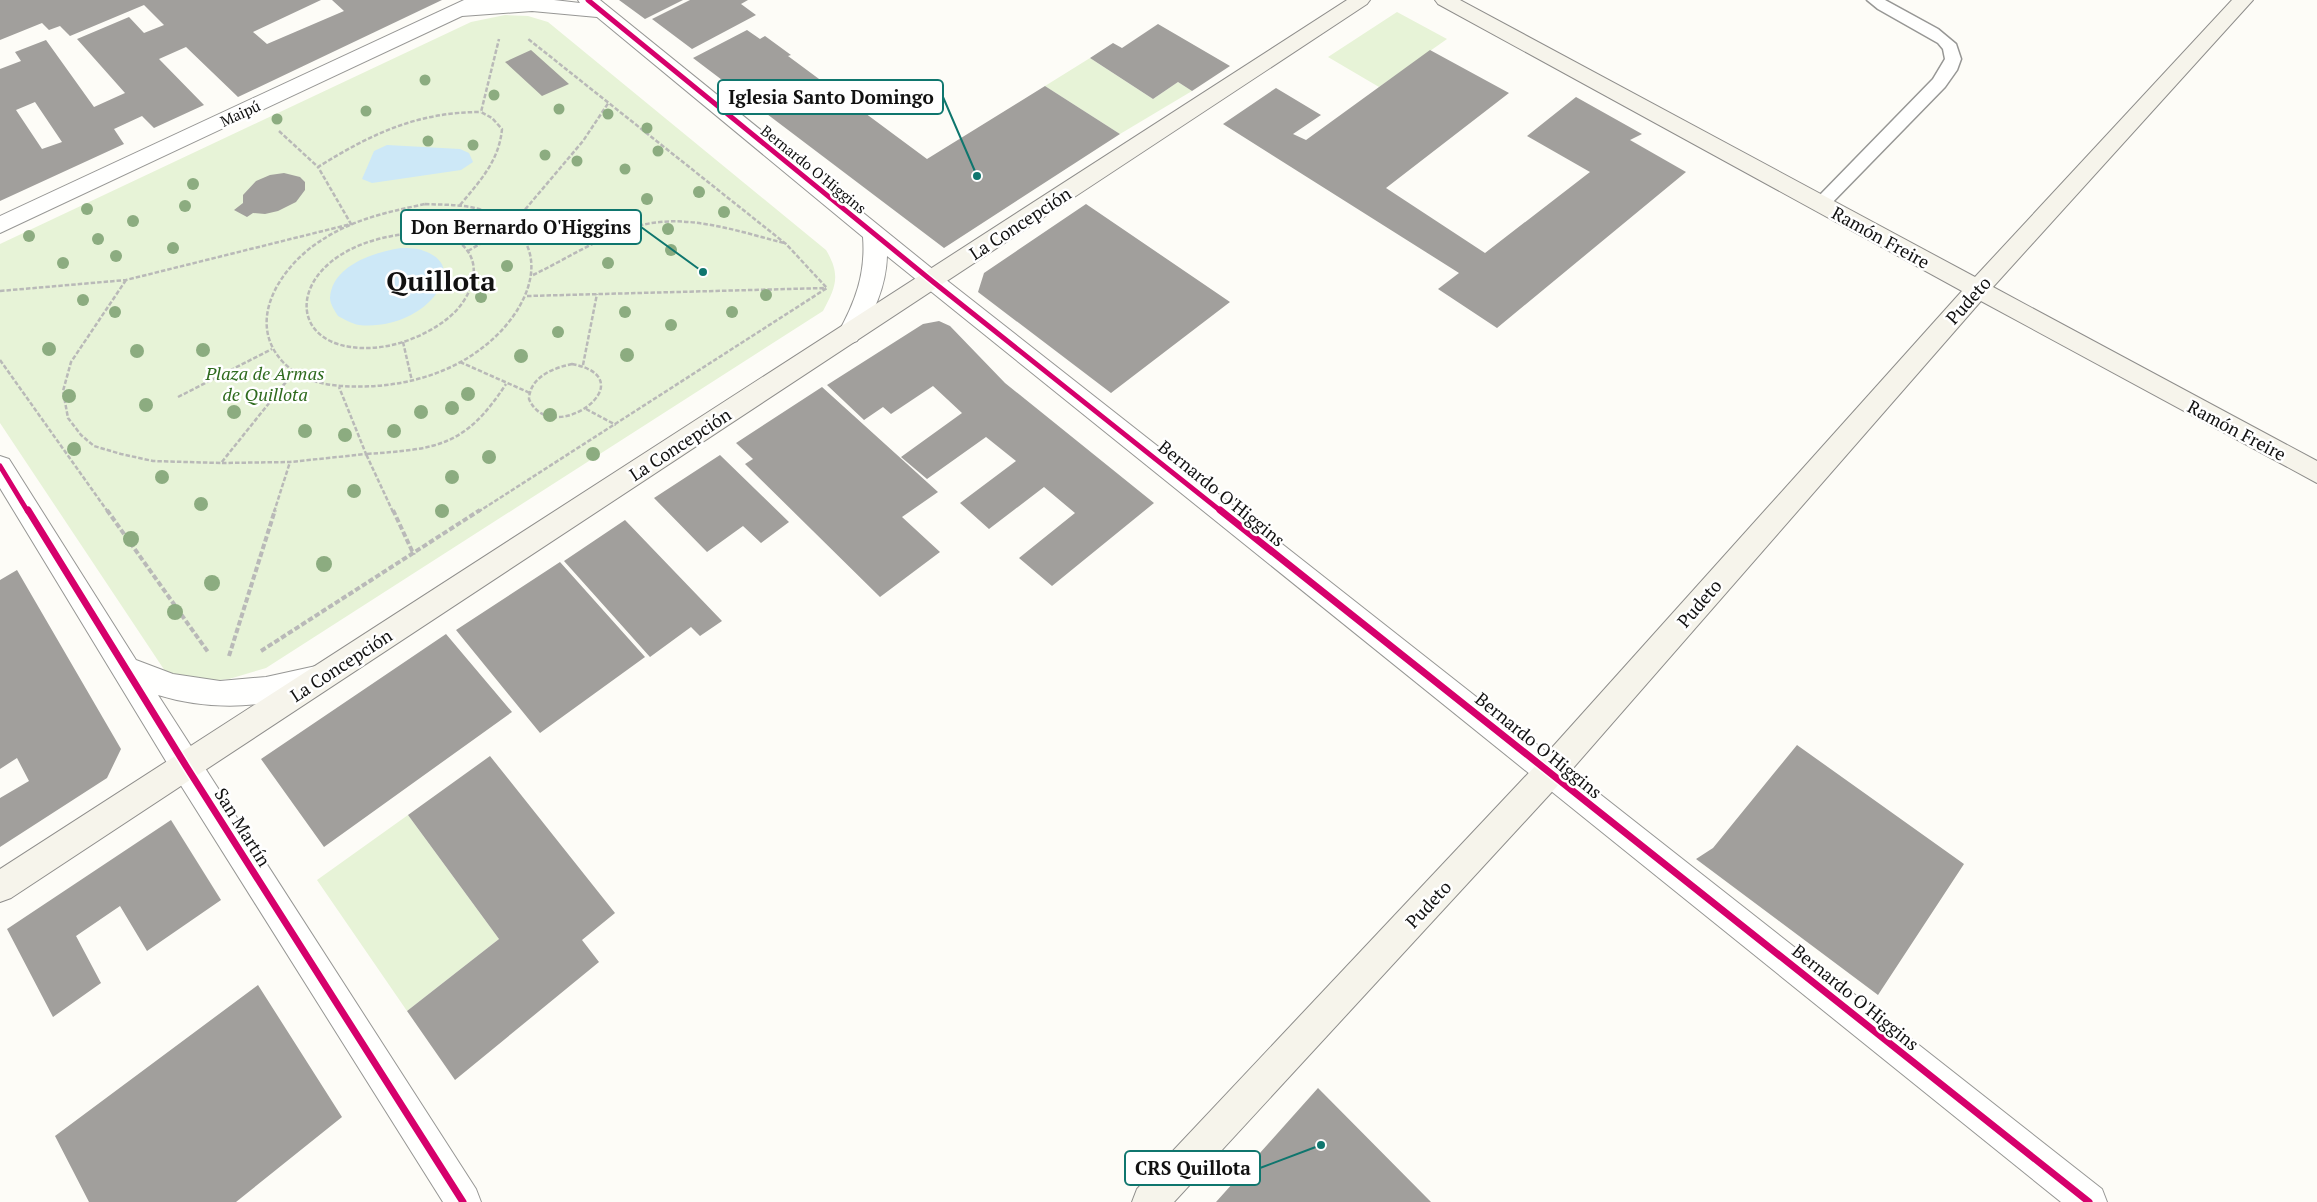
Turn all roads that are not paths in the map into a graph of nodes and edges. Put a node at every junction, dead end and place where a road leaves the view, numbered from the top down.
1 (480, 0) edge
2 (1360, 0) edge
3 (1444, 0) edge
4 (1875, 0) edge
5 (2243, 0) edge
6 (595, 6) edge
7 (458, 11) junction
8 (1821, 204) junction
9 (0, 225) edge
10 (874, 235) junction
11 (932, 281) junction
12 (1977, 290) junction
13 (849, 335) junction
14 (0, 466) edge
15 (2317, 473) edge
16 (126, 669) junction
17 (320, 678) junction
18 (186, 766) junction
19 (1550, 772) junction
20 (0, 886) edge
21 (463, 1202) edge
22 (1150, 1202) edge
23 (2089, 1202) edge

1 - 7 street, Maipú
2 - 11 main road, La Concepción
3 - 8 main road, Ramón Freire
4 - 8 lane
5 - 12 main road, Pudeto
6 - 7 street, Bernardo O'Higgins
6 - 10 street, Bernardo O'Higgins
7 - 9 street, Maipú
8 - 12 main road, Ramón Freire
10 - 11 street, Bernardo O'Higgins
10 - 13 street, Bernardo O'Higgins
11 - 13 main road, La Concepción
11 - 19 street, Bernardo O'Higgins
12 - 15 main road, Ramón Freire
12 - 19 main road, Pudeto
13 - 17 main road, La Concepción
14 - 16 street, San Martín
16 - 17 street
16 - 18 street, San Martín
17 - 18 main road, La Concepción
18 - 20 main road, La Concepción
18 - 21 street, San Martín
19 - 22 main road, Pudeto
19 - 23 street, Bernardo O'Higgins

